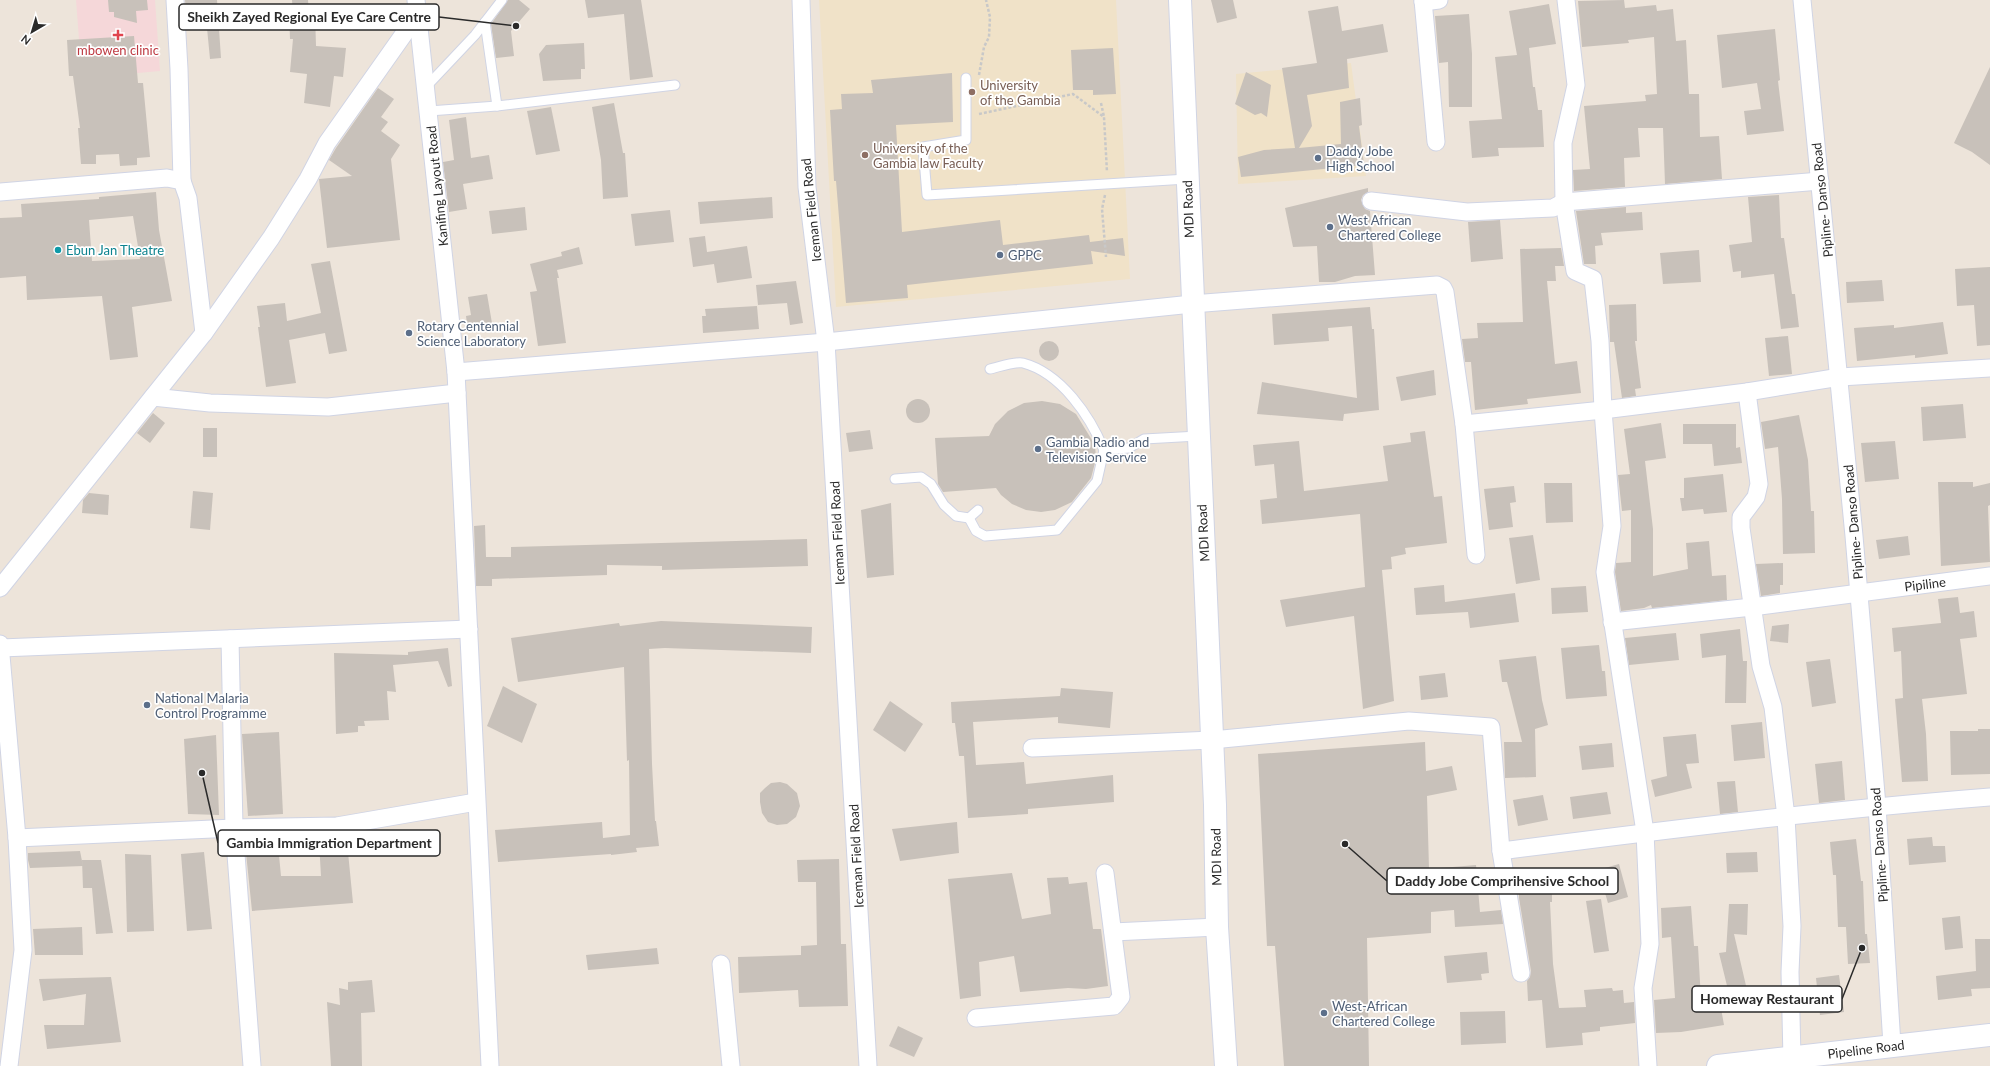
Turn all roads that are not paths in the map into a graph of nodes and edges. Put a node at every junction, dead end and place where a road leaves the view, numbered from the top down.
1 (175, 0) edge
2 (502, 0) edge
3 (801, 0) edge
4 (1180, 0) edge
5 (1429, 0) edge
6 (1566, 0) edge
7 (1802, 0) edge
8 (417, 7) edge
9 (485, 22) junction
10 (966, 78) dead end
11 (675, 85) dead end
12 (425, 88) junction
13 (497, 106) junction
14 (429, 112) junction
15 (1436, 142) dead end
16 (1187, 179) junction
17 (182, 181) junction
18 (1820, 181) junction
19 (0, 192) edge
20 (1371, 202) dead end
21 (1564, 202) junction
22 (1192, 304) junction
23 (204, 333) junction
24 (826, 342) junction
25 (1990, 368) edge
26 (990, 369) dead end
27 (456, 372) junction
28 (1840, 377) junction
29 (1747, 392) junction
30 (457, 393) junction
31 (153, 397) junction
32 (1603, 410) junction
33 (1464, 424) junction
34 (1198, 436) junction
35 (1104, 450) junction
36 (895, 479) dead end
37 (978, 510) dead end
38 (969, 518) junction
39 (1476, 554) dead end
40 (1990, 576) edge
41 (0, 588) edge
42 (1859, 592) junction
43 (1752, 607) junction
44 (1612, 622) junction
45 (469, 629) junction
46 (230, 639) junction
47 (0, 646) edge
48 (1212, 740) junction
49 (1032, 748) dead end
50 (1990, 797) edge
51 (476, 802) junction
52 (1877, 806) junction
53 (1786, 817) junction
54 (234, 828) junction
55 (1645, 832) junction
56 (17, 838) junction
57 (1501, 851) junction
58 (1105, 873) dead end
59 (1217, 927) junction
60 (1112, 932) junction
61 (721, 964) dead end
62 (1521, 973) dead end
63 (976, 1018) dead end
64 (1990, 1035) edge
65 (1892, 1045) junction
66 (1792, 1059) junction
67 (9, 1066) edge
68 (252, 1066) edge
69 (490, 1066) edge
70 (731, 1066) edge
71 (868, 1066) edge
72 (1226, 1066) edge
73 (1648, 1066) edge
74 (1718, 1066) edge

1 - 17 street
2 - 9 lane
3 - 24 street, Iceman Field Road
4 - 16 street, MDI Road
5 - 15 street
6 - 21 street
7 - 18 street, Pipline- Danso Road
8 - 12 street, Kanifing Layout Road
8 - 23 street
9 - 12 lane
9 - 13 lane
10 - 16 lane
11 - 13 lane
12 - 14 street, Kanifing Layout Road
13 - 14 lane
14 - 27 street, Kanifing Layout Road
16 - 22 street, MDI Road
17 - 19 street
17 - 23 street
18 - 21 street
18 - 28 street, Pipline- Danso Road
20 - 21 street
21 - 32 street
22 - 24 street
22 - 33 street
22 - 34 street, MDI Road
23 - 31 street
24 - 27 street
24 - 71 street, Iceman Field Road
25 - 28 street
26 - 35 lane
27 - 30 street, Kanifing Layout Road
28 - 29 street
28 - 42 street, Pipline- Danso Road
29 - 32 street
29 - 43 street
30 - 31 street
30 - 45 street, Kanifing Layout Road
31 - 41 street
32 - 33 street
32 - 44 street
33 - 39 street
34 - 35 lane
34 - 48 street, MDI Road
35 - 38 lane
36 - 38 lane
37 - 38 lane
40 - 42 street, Pipiline
42 - 43 street, Pipiline
42 - 52 street, Pipline- Danso Road
43 - 44 street, Pipiline
43 - 53 street
44 - 55 street
45 - 46 street
45 - 51 street, Kanifing Layout Road
46 - 47 street
46 - 54 street
47 - 56 street
48 - 49 street
48 - 57 street
48 - 59 street, MDI Road
50 - 52 street
51 - 54 street
51 - 69 street, Kanifing Layout Road
52 - 53 street
52 - 65 street, Pipline- Danso Road
53 - 55 street
53 - 66 street
54 - 56 street
54 - 68 street
55 - 57 street
55 - 73 street
56 - 67 street
57 - 62 street
58 - 60 street
59 - 60 street
59 - 72 street, MDI Road
60 - 63 street
61 - 70 street
64 - 65 street, Pipeline Road
65 - 66 street, Pipeline Road
66 - 74 street, Pipeline Road

